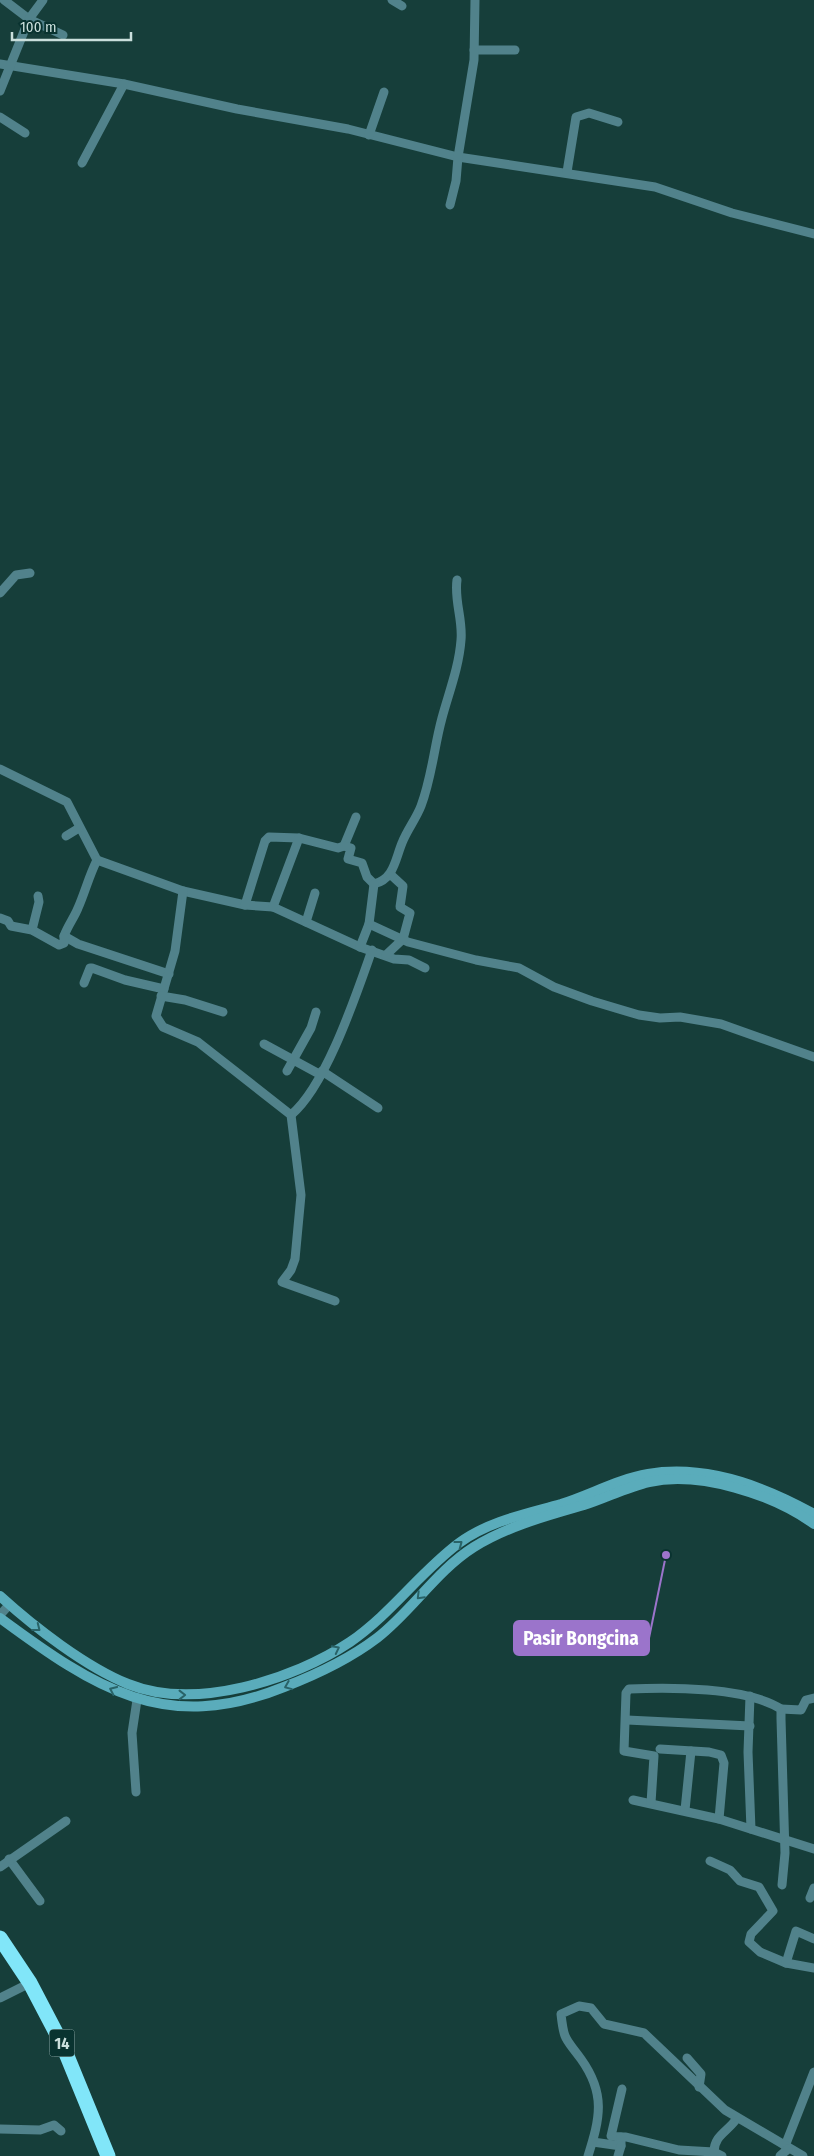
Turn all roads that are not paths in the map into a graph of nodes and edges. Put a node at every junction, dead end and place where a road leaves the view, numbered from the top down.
1 (4, 0) edge
2 (43, 0) edge
3 (392, 0) edge
4 (475, 0) edge
5 (402, 6) dead end
6 (29, 19) junction
7 (63, 35) dead end
8 (474, 50) junction
9 (514, 50) dead end
10 (4, 65) edge
11 (124, 84) junction
12 (0, 91) edge
13 (384, 92) dead end
14 (0, 116) edge
15 (618, 122) dead end
16 (25, 133) dead end
17 (369, 135) junction
18 (458, 157) junction
19 (82, 162) dead end
20 (567, 172) junction
21 (450, 206) dead end
22 (814, 234) edge
23 (30, 573) dead end
24 (457, 580) dead end
25 (0, 593) edge
26 (0, 768) edge
27 (356, 817) dead end
28 (80, 828) junction
29 (66, 836) dead end
30 (299, 838) junction
31 (344, 846) junction
32 (97, 860) junction
33 (390, 874) junction
34 (374, 884) junction
35 (183, 891) junction
36 (315, 893) dead end
37 (38, 896) dead end
38 (245, 905) junction
39 (273, 907) junction
40 (0, 918) edge
41 (306, 922) junction
42 (369, 924) junction
43 (32, 930) junction
44 (64, 936) junction
45 (403, 939) junction
46 (360, 947) junction
47 (372, 950) junction
48 (386, 955) junction
49 (425, 968) dead end
50 (169, 974) junction
51 (84, 983) dead end
52 (163, 993) junction
53 (222, 1012) dead end
54 (316, 1012) dead end
55 (264, 1044) dead end
56 (814, 1057) edge
57 (293, 1060) junction
58 (287, 1071) dead end
59 (322, 1073) junction
60 (378, 1108) dead end
61 (291, 1115) junction
62 (335, 1301) dead end
63 (814, 1514) edge
64 (814, 1524) edge
65 (0, 1596) edge
66 (9, 1604) junction
67 (0, 1616) edge
68 (750, 1696) junction
69 (814, 1698) edge
70 (137, 1700) junction
71 (781, 1709) junction
72 (627, 1720) junction
73 (750, 1726) junction
74 (660, 1749) dead end
75 (691, 1751) junction
76 (136, 1792) dead end
77 (633, 1800) dead end
78 (651, 1803) junction
79 (685, 1810) junction
80 (719, 1820) junction
81 (66, 1821) dead end
82 (752, 1829) junction
83 (784, 1839) junction
84 (814, 1849) edge
85 (9, 1859) junction
86 (710, 1861) dead end
87 (0, 1867) edge
88 (782, 1885) dead end
89 (814, 1888) edge
90 (810, 1898) dead end
91 (40, 1901) dead end
92 (0, 1938) edge
93 (814, 1939) edge
94 (786, 1963) junction
95 (814, 1968) edge
96 (30, 1984) junction
97 (0, 1998) edge
98 (687, 2058) dead end
99 (813, 2076) edge
100 (699, 2087) junction
101 (622, 2089) dead end
102 (736, 2118) junction
103 (0, 2129) edge
104 (61, 2131) dead end
105 (593, 2142) junction
106 (621, 2142) junction
107 (786, 2148) junction
108 (718, 2154) edge
109 (108, 2156) edge
110 (588, 2156) edge
111 (618, 2156) edge
112 (780, 2156) edge
113 (804, 2156) edge

1 - 6 street
2 - 6 street
3 - 5 street
4 - 8 street
6 - 7 street
6 - 10 street
8 - 9 street
8 - 18 street
10 - 11 street
10 - 12 street
11 - 17 street
11 - 19 street
13 - 17 street
14 - 16 street
15 - 20 street
17 - 18 street
18 - 20 street
18 - 21 street
20 - 22 street
23 - 25 street
24 - 33 street
26 - 28 street
27 - 31 street
28 - 29 street
28 - 32 street
30 - 31 street
30 - 38 street
30 - 39 street
31 - 34 street
32 - 35 street
32 - 44 street
33 - 34 street
33 - 45 street
34 - 42 street
35 - 38 street
35 - 50 street
36 - 41 street
37 - 43 street
38 - 39 street
39 - 41 street
40 - 43 street
41 - 46 street
42 - 45 street
42 - 46 street
43 - 44 street
44 - 50 street
45 - 48 street
45 - 56 street
46 - 47 street
47 - 48 street
47 - 59 street
48 - 49 street
50 - 52 street
51 - 52 street
52 - 53 street
52 - 61 street
54 - 57 street
55 - 57 street
57 - 58 street
57 - 59 street
59 - 60 street
59 - 61 street
61 - 62 street
66 -> 63 main road
64 -> 70 main road
65 - 66 main road
66 - 67 street
70 -> 67 main road
68 - 71 street
68 - 72 street
68 - 73 street
69 - 71 street
70 - 76 street
71 - 83 street
72 - 73 street
72 - 78 street
73 - 82 street
74 - 75 street
75 - 79 street
75 - 80 street
77 - 78 street
78 - 79 street
79 - 80 street
80 - 82 street
81 - 85 street
82 - 83 street
83 - 84 street
83 - 88 street
85 - 87 street
85 - 91 street
86 - 94 street
89 - 90 street
92 - 96 highway, 14
93 - 94 street
94 - 95 street
96 - 97 street
96 - 109 highway, 14
98 - 100 street
99 - 107 street
100 - 102 street
100 - 105 street
101 - 106 street
102 - 107 street
102 - 108 street
103 - 104 street
105 - 106 street
105 - 110 street
106 - 108 street
106 - 111 street
107 - 112 street
107 - 113 street

